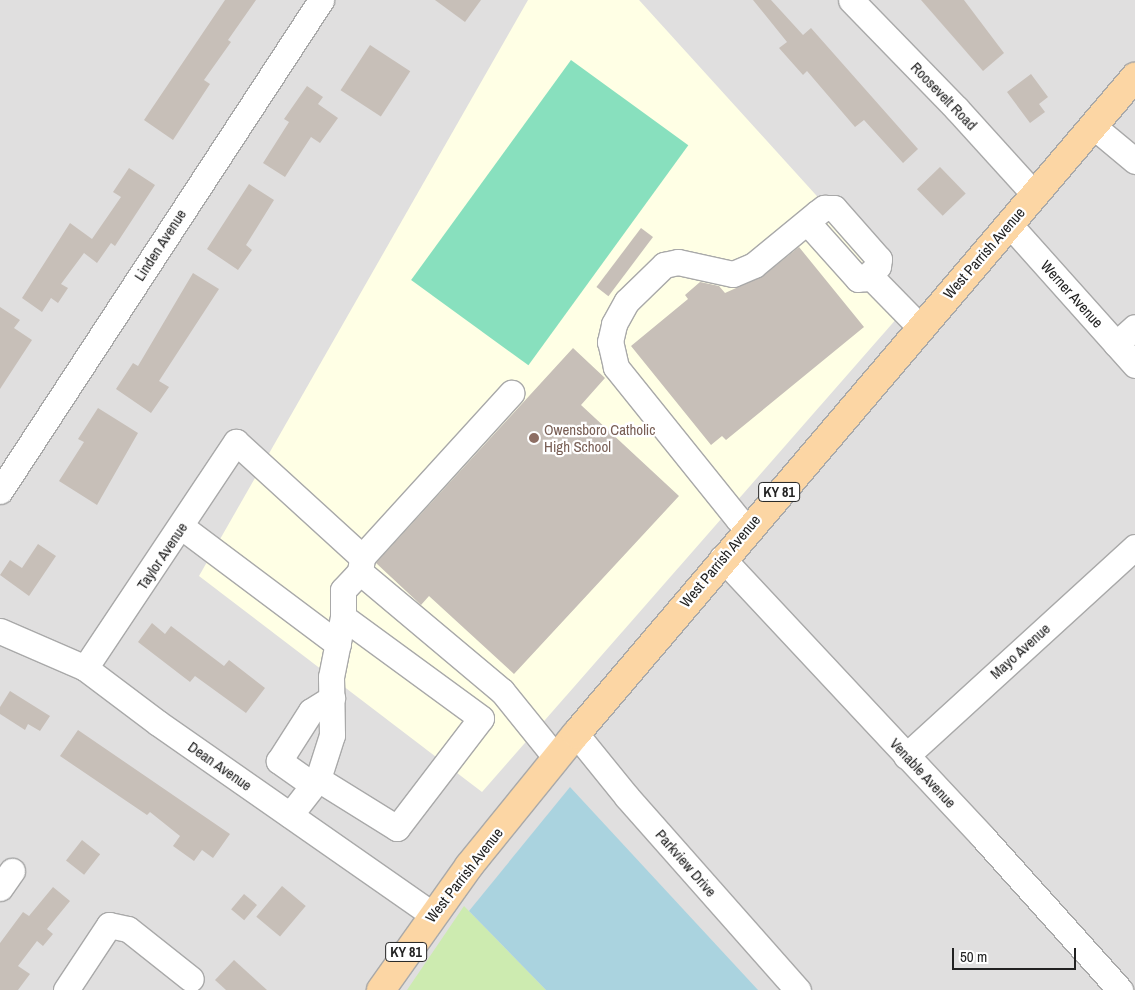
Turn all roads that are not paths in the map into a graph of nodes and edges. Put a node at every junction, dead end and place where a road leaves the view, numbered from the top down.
1 (321, 0) edge
2 (851, 0) edge
3 (1135, 76) edge
4 (1093, 126) junction
5 (1135, 159) edge
6 (1034, 194) junction
7 (1009, 224) junction
8 (1135, 327) edge
9 (920, 328) junction
10 (1116, 344) junction
11 (1135, 365) edge
12 (511, 393) dead end
13 (0, 491) edge
14 (182, 527) junction
15 (748, 528) junction
16 (1135, 547) edge
17 (722, 558) junction
18 (361, 564) junction
19 (343, 618) junction
20 (0, 631) edge
21 (338, 644) junction
22 (85, 668) junction
23 (332, 698) junction
24 (576, 734) junction
25 (906, 756) junction
26 (556, 758) junction
27 (316, 782) junction
28 (290, 815) junction
29 (433, 915) junction
30 (191, 979) dead end
31 (66, 990) edge
32 (380, 990) edge
33 (798, 990) edge
34 (1120, 990) edge

1 - 13 street, Linden Avenue
2 - 6 street, Roosevelt Road
3 - 4 main road, West Parrish Avenue / KY 81
4 - 5 street
4 - 6 main road, West Parrish Avenue / KY 81
6 - 7 main road, West Parrish Avenue / KY 81
7 - 9 main road, West Parrish Avenue / KY 81
7 - 10 street, Werner Avenue
8 - 10 street
9 - 15 main road, West Parrish Avenue / KY 81
9 - 15 street
10 - 11 street, Werner Avenue
12 - 18 street
14 - 18 street, Taylor Avenue
14 - 21 street
14 - 22 street, Taylor Avenue
15 - 17 main road, West Parrish Avenue / KY 81
16 - 25 street, Mayo Avenue
17 - 24 main road, West Parrish Avenue / KY 81
17 - 25 street, Venable Avenue
18 - 19 street
18 - 26 street
19 - 21 street
19 - 27 street
20 - 22 street, Dean Avenue
21 - 23 street
22 - 28 street, Dean Avenue
23 - 27 street
23 - 27 street
24 - 26 main road, West Parrish Avenue / KY 81
24 - 33 street, Parkview Drive
25 - 34 street, Venable Avenue
26 - 29 main road, West Parrish Avenue / KY 81
27 - 28 street
28 - 29 street, Dean Avenue
29 - 32 main road, West Parrish Avenue / KY 81
30 - 31 street

